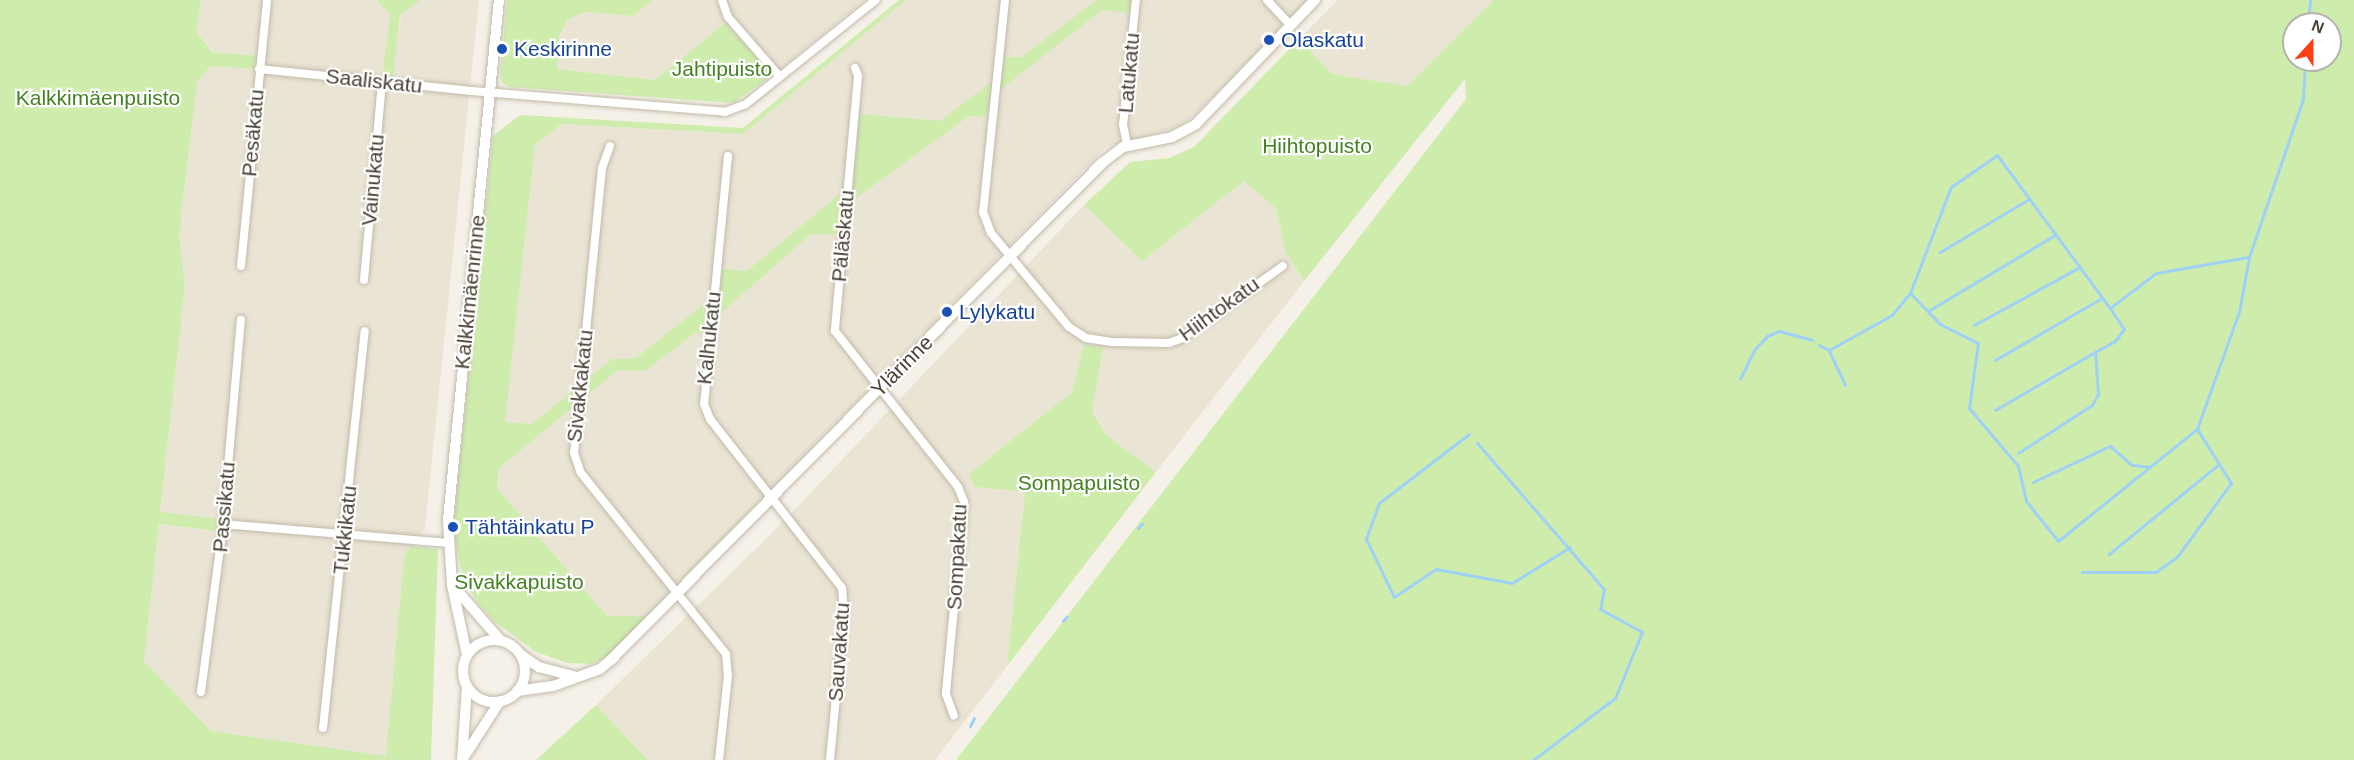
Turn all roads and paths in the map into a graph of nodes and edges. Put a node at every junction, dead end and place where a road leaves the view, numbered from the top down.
1 (267, 0) edge
2 (499, 0) edge
3 (722, 0) edge
4 (876, 0) edge
5 (1005, 0) edge
6 (1136, 0) edge
7 (1267, 0) edge
8 (1315, 0) edge
9 (1290, 25) junction
10 (855, 68) dead end
11 (259, 69) junction
12 (780, 77) junction
13 (382, 81) junction
14 (490, 92) junction
15 (1127, 145) junction
16 (610, 146) dead end
17 (728, 156) dead end
18 (1011, 256) junction
19 (241, 266) dead end
20 (1283, 266) dead end
21 (364, 280) dead end
22 (241, 320) dead end
23 (365, 331) dead end
24 (879, 390) junction
25 (772, 497) junction
26 (223, 524) junction
27 (345, 537) junction
28 (448, 543) junction
29 (452, 585) junction
30 (679, 593) junction
31 (501, 640) junction
32 (467, 655) junction
33 (521, 655) junction
34 (576, 677) junction
35 (467, 686) junction
36 (517, 691) junction
37 (201, 692) dead end
38 (500, 701) junction
39 (954, 716) dead end
40 (324, 728) dead end
41 (462, 760) edge
42 (719, 760) edge
43 (830, 760) edge

1 - 11 street, Pesäkatu
2 - 14 street, Kalkkimäenrinne
3 - 12 street
4 - 12 street
5 - 18 street
6 - 15 street, Latukatu
7 - 9 street
8 - 9 street, Ylärinne
9 - 15 street, Ylärinne
10 - 24 street, Päläskatu
11 - 13 street, Saaliskatu
11 - 19 street, Pesäkatu
12 - 14 street
13 - 14 street, Saaliskatu
13 - 21 street, Vainukatu
14 - 28 street, Kalkkimäenrinne
15 - 18 street, Ylärinne
16 - 30 street, Sivakkakatu
17 - 25 street, Kalhukatu
18 - 20 street, Hiihtokatu
18 - 24 street, Ylärinne
22 - 26 street, Passikatu
23 - 27 street, Tukkikatu
24 - 25 street, Ylärinne
24 - 39 street, Sompakatu
25 - 30 street, Ylärinne
25 - 43 street, Sauvakatu
26 - 27 street
26 - 37 street, Passikatu
27 - 28 street
27 - 40 street, Tukkikatu
28 - 29 street, Kalkkimäenrinne
29 - 31 street
29 - 32 street, Kalkkimäenrinne
30 - 34 street, Ylärinne
30 - 42 street, Sivakkakatu
31 - 32 street
31 - 33 street
32 - 35 street
33 - 34 street
33 - 36 street
34 - 36 street, Ylärinne
35 - 38 street
35 - 41 street
36 - 38 street
38 - 41 street

